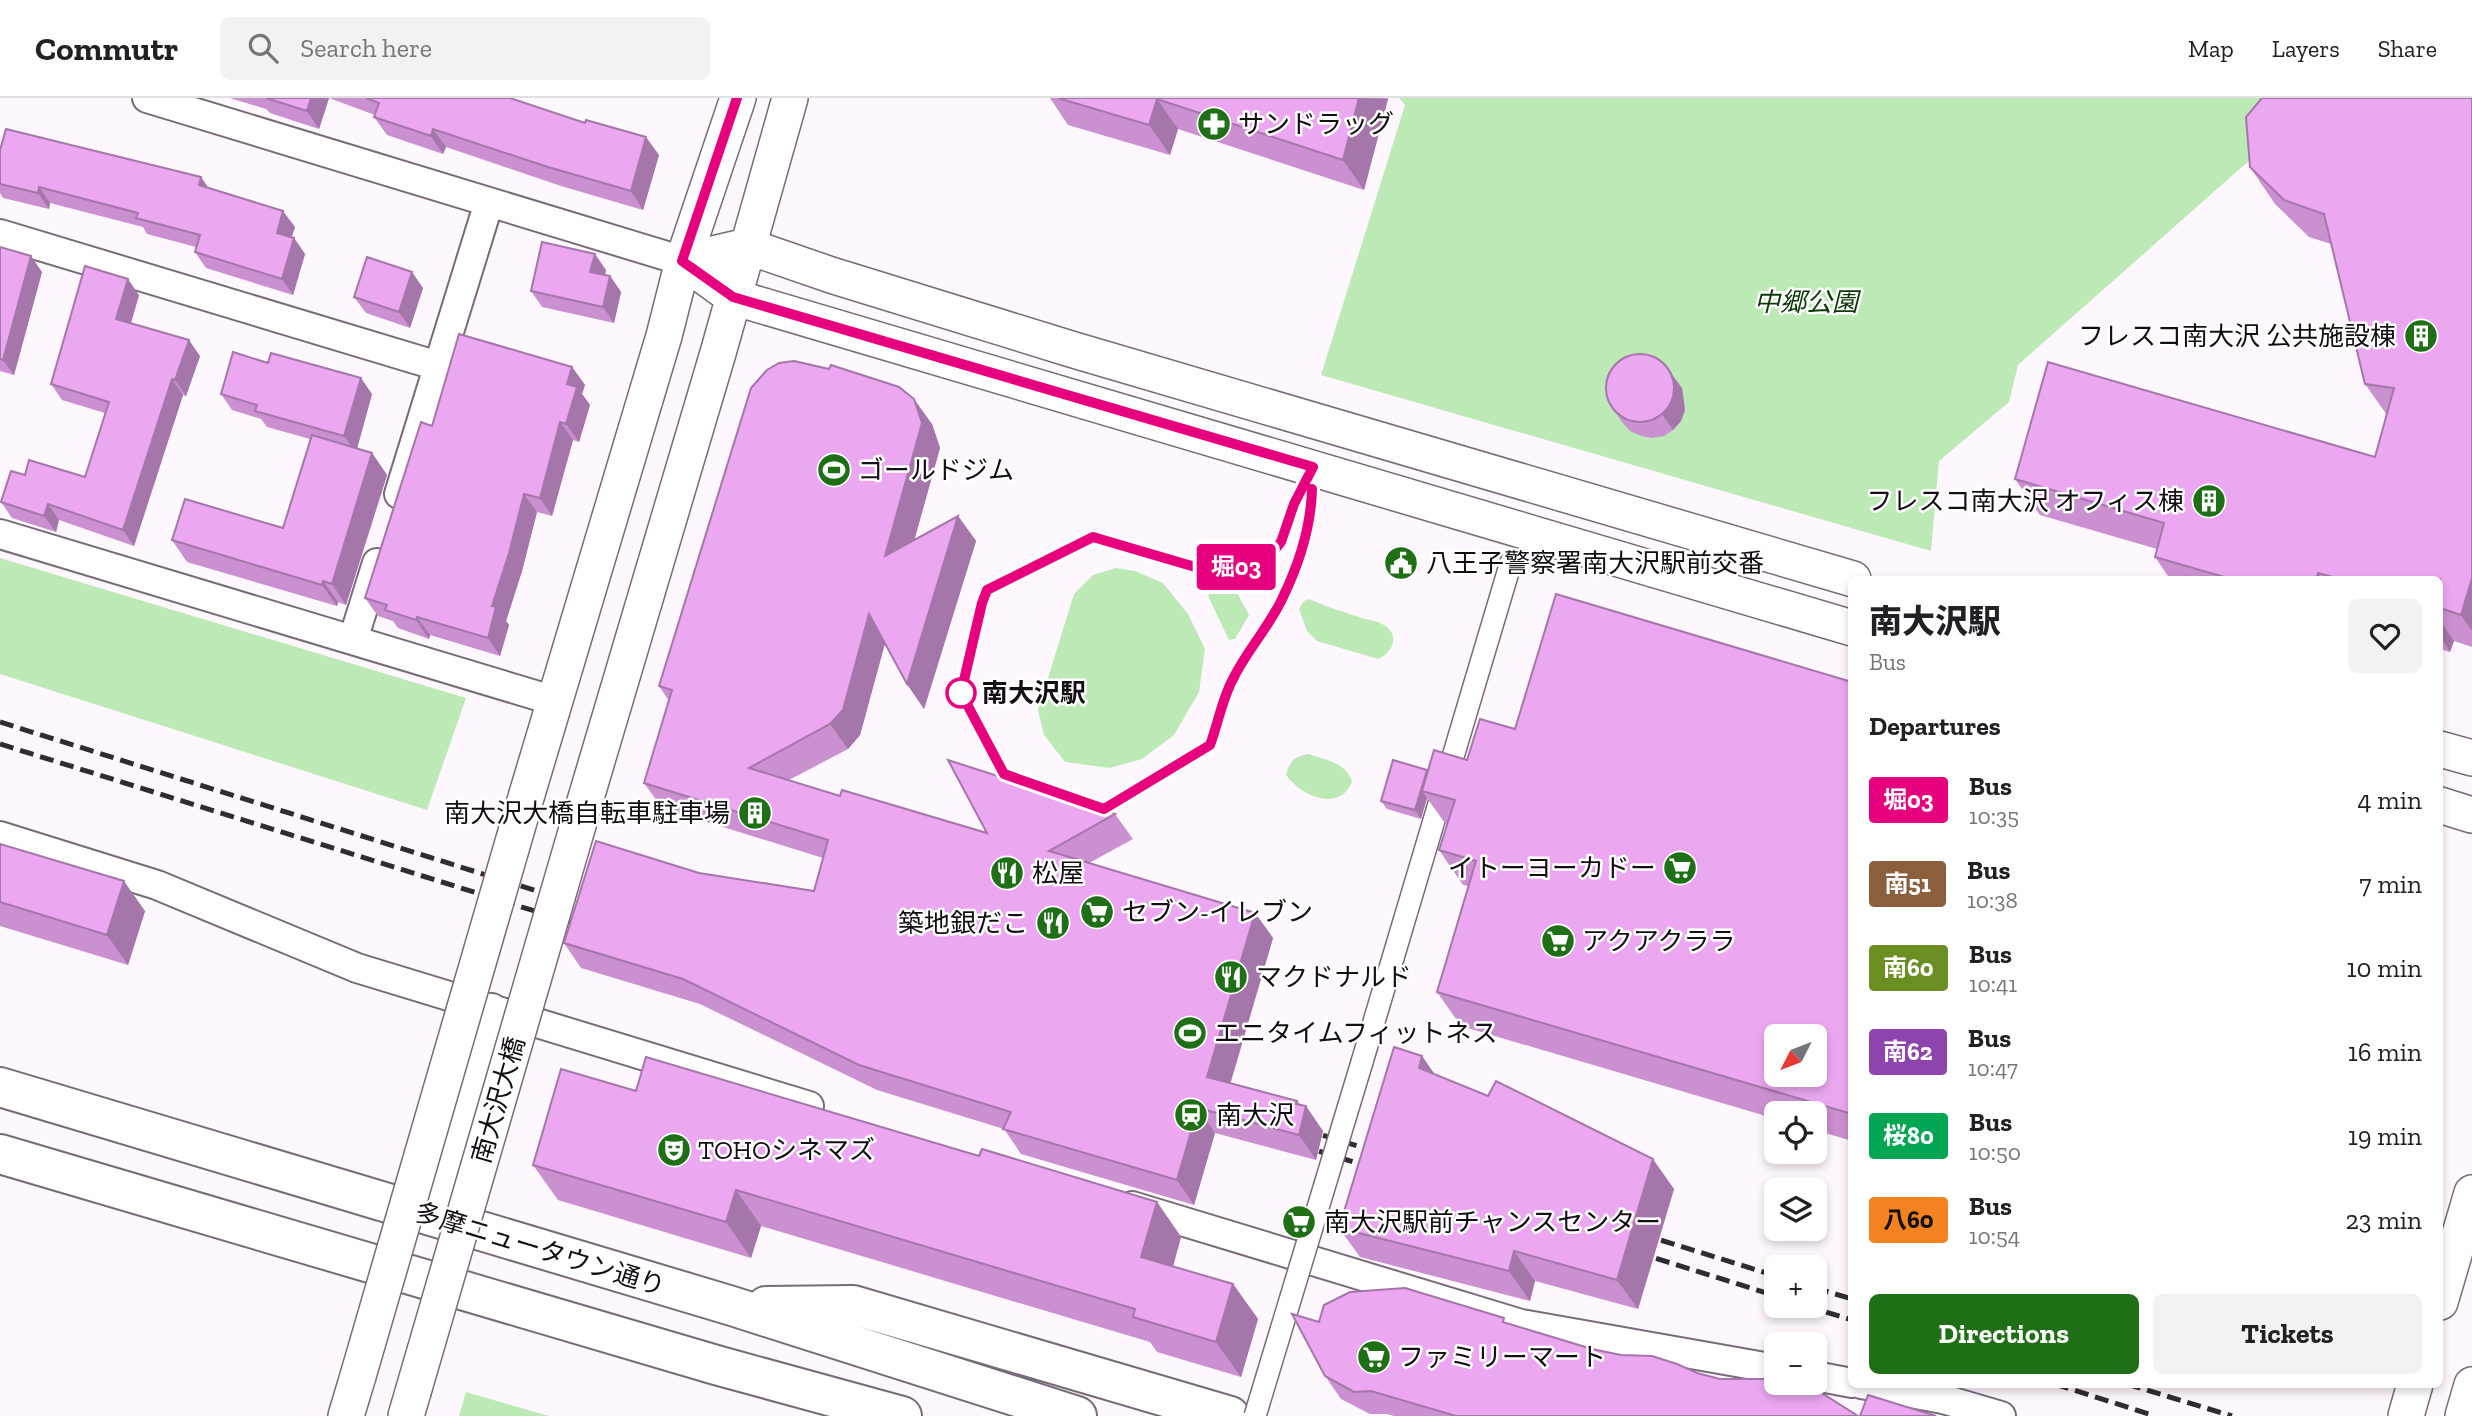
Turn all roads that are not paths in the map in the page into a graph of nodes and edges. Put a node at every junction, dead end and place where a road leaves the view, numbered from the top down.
1 (147, 98) edge
2 (737, 98) edge
3 (790, 98) edge
4 (489, 202) junction
5 (0, 234) edge
6 (747, 246) junction
7 (682, 261) junction
8 (733, 297) junction
9 (438, 366) junction
10 (0, 534) edge
11 (1511, 562) dead end
12 (1848, 578) edge
13 (1848, 627) edge
14 (354, 640) junction
15 (555, 701) junction
16 (2443, 750) edge
17 (2472, 758) edge
18 (2443, 806) edge
19 (2472, 815) edge
20 (0, 836) edge
21 (492, 1008) junction
22 (0, 1087) edge
23 (838, 1115) edge
24 (0, 1154) edge
25 (2472, 1193) edge
26 (1104, 1197) edge
27 (431, 1216) junction
28 (2443, 1292) edge
29 (732, 1306) junction
30 (716, 1365) junction
31 (1764, 1367) edge
32 (1827, 1378) edge
33 (1848, 1382) edge
34 (2472, 1385) edge
35 (1883, 1388) edge
36 (409, 1404) edge
37 (346, 1416) edge
38 (806, 1416) edge
39 (902, 1416) edge
40 (1077, 1416) edge
41 (1230, 1416) edge
42 (1255, 1416) edge
43 (2001, 1416) edge
44 (2463, 1416) edge

1 - 4 street
2 - 7 street
3 - 6 street, 南大沢大橋
4 - 7 street
4 - 9 street
5 - 9 street
6 - 7 street
6 - 8 street, 南大沢大橋
6 - 12 street
7 - 8 street
7 - 15 street
8 - 13 street
8 - 36 street, 南大沢大橋, bridge
9 - 14 street
10 - 14 street
11 - 42 street, bridge
14 - 15 street
15 - 37 street, bridge
16 - 17 street
18 - 19 street
20 - 21 street
21 - 23 street
21 - 27 street
22 - 27 main road, 多摩ニュータウン通り
24 - 30 main road
25 - 28 street
26 - 31 street
27 - 29 main road, 多摩ニュータウン通り
29 - 40 main road, 多摩ニュータウン通り
29 - 41 main road
30 - 38 main road
30 - 39 main road
32 - 33 street
34 - 44 street
35 - 43 street

